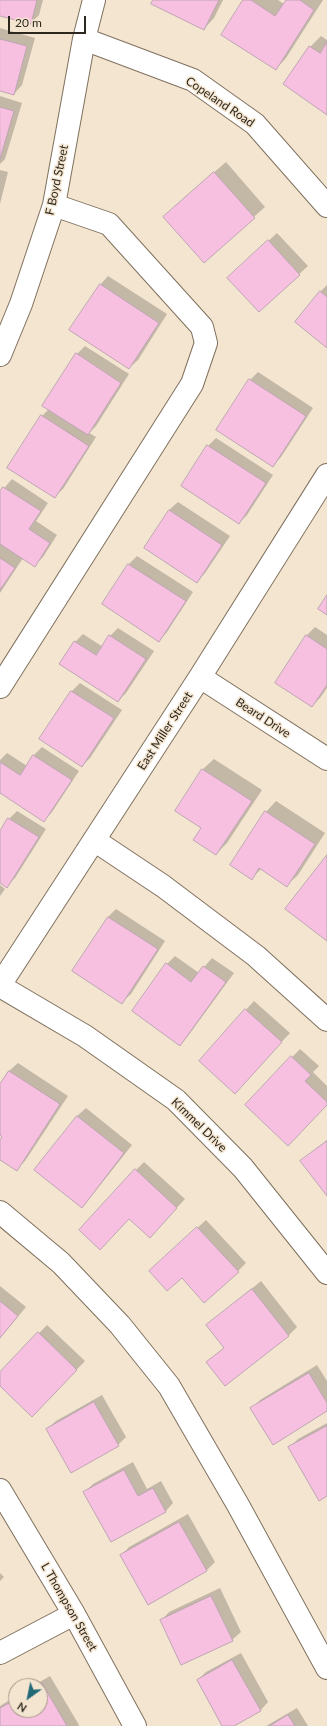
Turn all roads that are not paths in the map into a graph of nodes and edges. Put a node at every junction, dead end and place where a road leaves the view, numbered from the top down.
1 (94, 0) edge
2 (84, 39) junction
3 (54, 205) junction
4 (327, 206) edge
5 (0, 355) edge
6 (327, 475) edge
7 (200, 677) junction
8 (0, 687) edge
9 (327, 759) edge
10 (94, 840) junction
11 (0, 985) edge
12 (327, 1020) edge
13 (0, 1212) edge
14 (327, 1272) edge
15 (0, 1490) edge
16 (74, 1614) junction
17 (0, 1653) edge
18 (327, 1668) edge
19 (135, 1726) edge

1 - 2 street, F Boyd Street
2 - 3 street, F Boyd Street
2 - 4 street, Copeland Road
3 - 5 street, F Boyd Street
3 - 8 street
6 - 7 street, East Miller Street
7 - 9 street, Beard Drive
7 - 10 street, East Miller Street
10 - 11 street, East Miller Street
10 - 12 street
11 - 14 street, Kimmel Drive
13 - 18 street
15 - 16 street, L Thompson Street
16 - 17 street
16 - 19 street, L Thompson Street

